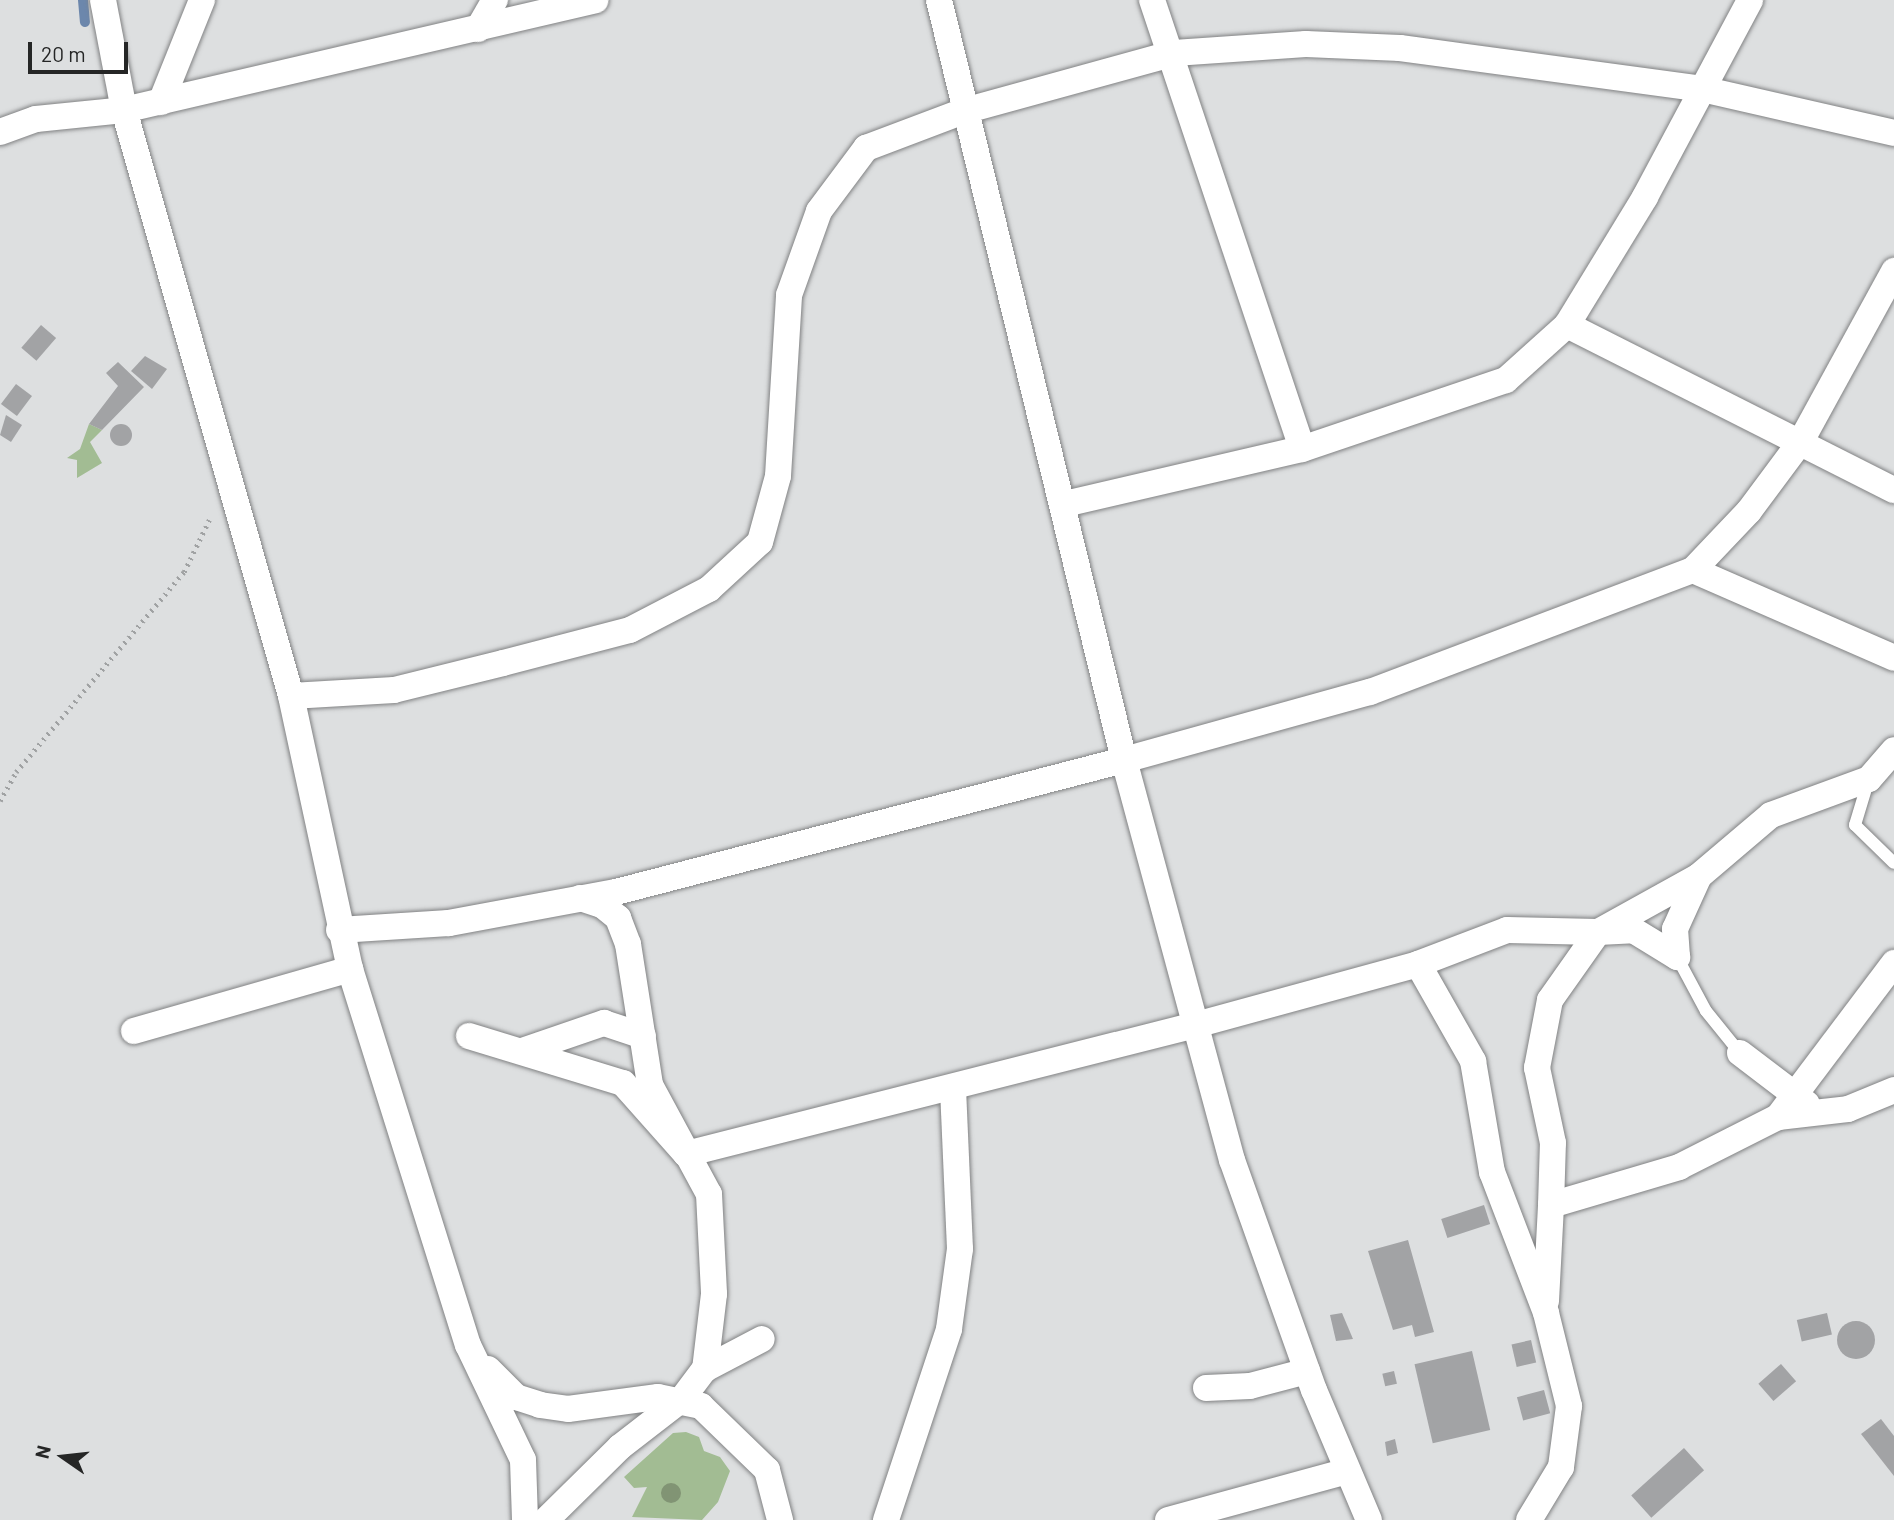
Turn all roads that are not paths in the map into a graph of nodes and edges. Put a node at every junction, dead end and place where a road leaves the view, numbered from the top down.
1 (103, 0) edge
2 (202, 0) edge
3 (495, 0) edge
4 (595, 0) edge
5 (939, 0) edge
6 (1152, 0) edge
7 (1750, 0) edge
8 (478, 29) junction
9 (1174, 53) junction
10 (1702, 89) junction
11 (160, 102) junction
12 (124, 110) junction
13 (964, 111) junction
14 (0, 132) edge
15 (1894, 133) edge
16 (1894, 271) edge
17 (1567, 325) junction
18 (1801, 441) junction
19 (1302, 449) junction
20 (1894, 490) edge
21 (1065, 504) junction
22 (1693, 569) junction
23 (1894, 658) edge
24 (292, 696) junction
25 (1894, 750) edge
26 (1124, 761) junction
27 (1869, 779) junction
28 (1894, 863) edge
29 (1699, 876) junction
30 (580, 898) junction
31 (340, 930) junction
32 (1598, 932) junction
33 (1677, 957) junction
34 (631, 962) junction
35 (1894, 963) edge
36 (1418, 964) junction
37 (350, 969) junction
38 (604, 1023) junction
39 (1199, 1024) junction
40 (134, 1031) dead end
41 (469, 1036) dead end
42 (643, 1036) junction
43 (522, 1051) junction
44 (1740, 1053) joint
45 (953, 1090) junction
46 (1894, 1090) edge
47 (1794, 1096) junction
48 (1821, 1112) junction
49 (1778, 1117) junction
50 (686, 1154) junction
51 (1550, 1205) junction
52 (1546, 1313) junction
53 (762, 1339) dead end
54 (468, 1345) junction
55 (705, 1369) junction
56 (1307, 1371) junction
57 (1206, 1388) dead end
58 (682, 1399) junction
59 (1347, 1471) junction
60 (525, 1520) edge
61 (546, 1520) edge
62 (780, 1520) edge
63 (886, 1520) edge
64 (1168, 1520) edge
65 (1369, 1520) edge
66 (1530, 1520) edge

1 - 12 street
2 - 11 street
3 - 8 street
4 - 8 street
5 - 13 street
6 - 9 street
7 - 10 street
8 - 11 street
9 - 10 street
9 - 13 street
9 - 19 street
10 - 15 street
10 - 17 street
11 - 12 street
12 - 14 street
12 - 24 street
13 - 21 street
13 - 24 street
16 - 18 street
17 - 18 street
17 - 19 street
18 - 20 street
18 - 22 street
19 - 21 street
21 - 26 street
22 - 23 street
22 - 26 street
24 - 31 street
25 - 27 street
26 - 30 street
26 - 39 street
27 - 28 lane
27 - 29 street
29 - 32 street
29 - 33 street
30 - 31 street
30 - 34 street
31 - 37 street
32 - 33 street
32 - 36 street
32 - 51 street
33 - 44 lane
34 - 38 street
34 - 42 street
35 - 47 street
36 - 39 street
36 - 52 street
37 - 40 street
37 - 54 street
38 - 42 street
38 - 43 street
39 - 45 street
39 - 56 street
41 - 43 street
42 - 50 street
43 - 50 street
44 - 47 street
45 - 50 street
45 - 63 street
46 - 48 street
47 - 48 street
47 - 49 street
48 - 49 street
49 - 51 street
50 - 55 street
51 - 52 street
52 - 66 street
53 - 55 street
54 - 58 street
54 - 60 street
55 - 58 street
56 - 57 street
56 - 59 street
58 - 61 street
58 - 62 street
59 - 64 street
59 - 65 street

